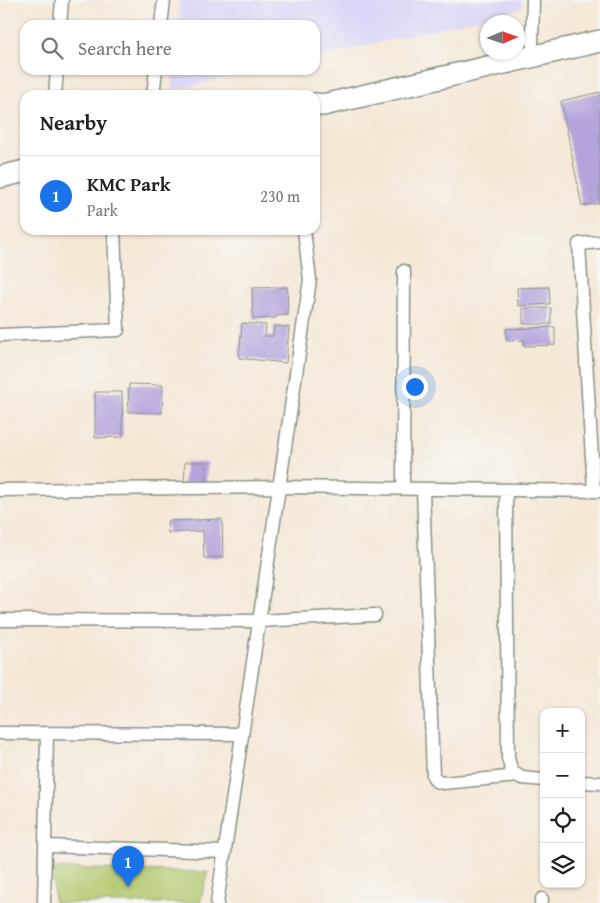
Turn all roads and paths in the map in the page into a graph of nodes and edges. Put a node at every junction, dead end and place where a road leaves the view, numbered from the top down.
1 (62, 0) edge
2 (164, 0) edge
3 (533, 0) edge
4 (60, 20) edge
5 (162, 20) edge
6 (600, 26) edge
7 (600, 40) edge
8 (525, 45) edge
9 (480, 55) edge
10 (57, 75) edge
11 (155, 75) edge
12 (55, 90) edge
13 (154, 90) edge
14 (320, 94) edge
15 (320, 105) edge
16 (20, 172) edge
17 (0, 177) edge
18 (114, 235) edge
19 (305, 235) edge
20 (600, 242) edge
21 (404, 271) dead end
22 (0, 335) edge
23 (279, 487) junction
24 (403, 488) junction
25 (423, 489) junction
26 (0, 490) edge
27 (506, 490) junction
28 (597, 491) edge
29 (375, 616) dead end
30 (0, 620) edge
31 (260, 621) junction
32 (0, 732) edge
33 (47, 734) junction
34 (242, 734) junction
35 (518, 776) junction
36 (540, 779) edge
37 (585, 782) edge
38 (600, 783) edge
39 (46, 846) junction
40 (225, 852) junction
41 (44, 903) edge
42 (217, 903) edge

1 - 4 street
2 - 5 street
3 - 8 street
6 - 8 main road
7 - 15 main road
9 - 14 main road
10 - 12 street
11 - 13 street
16 - 17 main road
18 - 22 street
19 - 23 street
20 - 28 street
21 - 24 street
23 - 24 street
23 - 26 street
23 - 31 street
24 - 25 street
25 - 27 street
25 - 35 street
27 - 28 street
27 - 35 street
29 - 31 street
30 - 31 street
31 - 34 street
32 - 33 street
33 - 34 street
33 - 39 street
34 - 40 street
35 - 36 street
37 - 38 street
39 - 40 street
39 - 41 street
40 - 42 street

